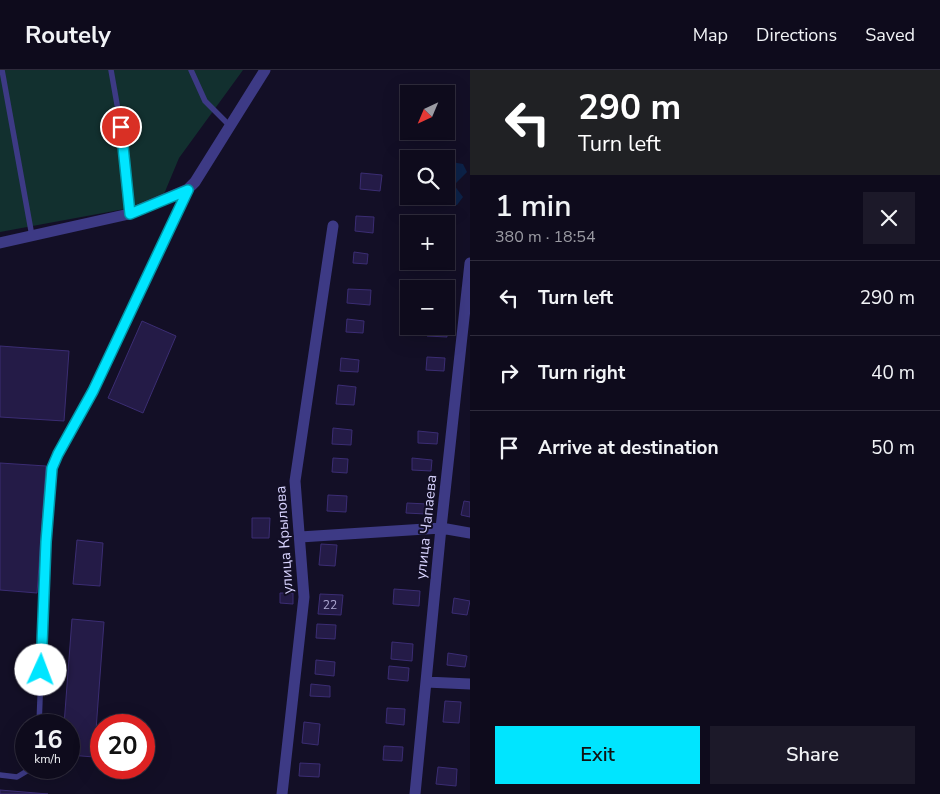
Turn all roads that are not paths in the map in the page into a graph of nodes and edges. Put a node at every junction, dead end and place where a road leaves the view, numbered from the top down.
1 (2, 70) edge
2 (111, 70) edge
3 (191, 70) edge
4 (265, 70) edge
5 (230, 126) junction
6 (188, 190) junction
7 (130, 214) junction
8 (334, 226) dead end
9 (32, 236) junction
10 (0, 243) edge
11 (470, 263) edge
12 (441, 528) junction
13 (470, 533) edge
14 (300, 537) junction
15 (426, 682) junction
16 (470, 684) edge
17 (39, 714) edge
18 (0, 775) edge
19 (15, 776) edge
20 (282, 794) edge
21 (415, 794) edge

1 - 9 lane
2 - 7 lane
3 - 5 lane
4 - 5 street
5 - 6 street
6 - 7 street
6 - 17 lane
7 - 9 street
8 - 14 street, улица Крылова
9 - 10 street
11 - 12 street, улица Чапаева
12 - 13 street
12 - 14 street
12 - 15 street, улица Чапаева
14 - 20 street, улица Крылова
15 - 16 street
15 - 21 street, улица Чапаева
18 - 19 lane

